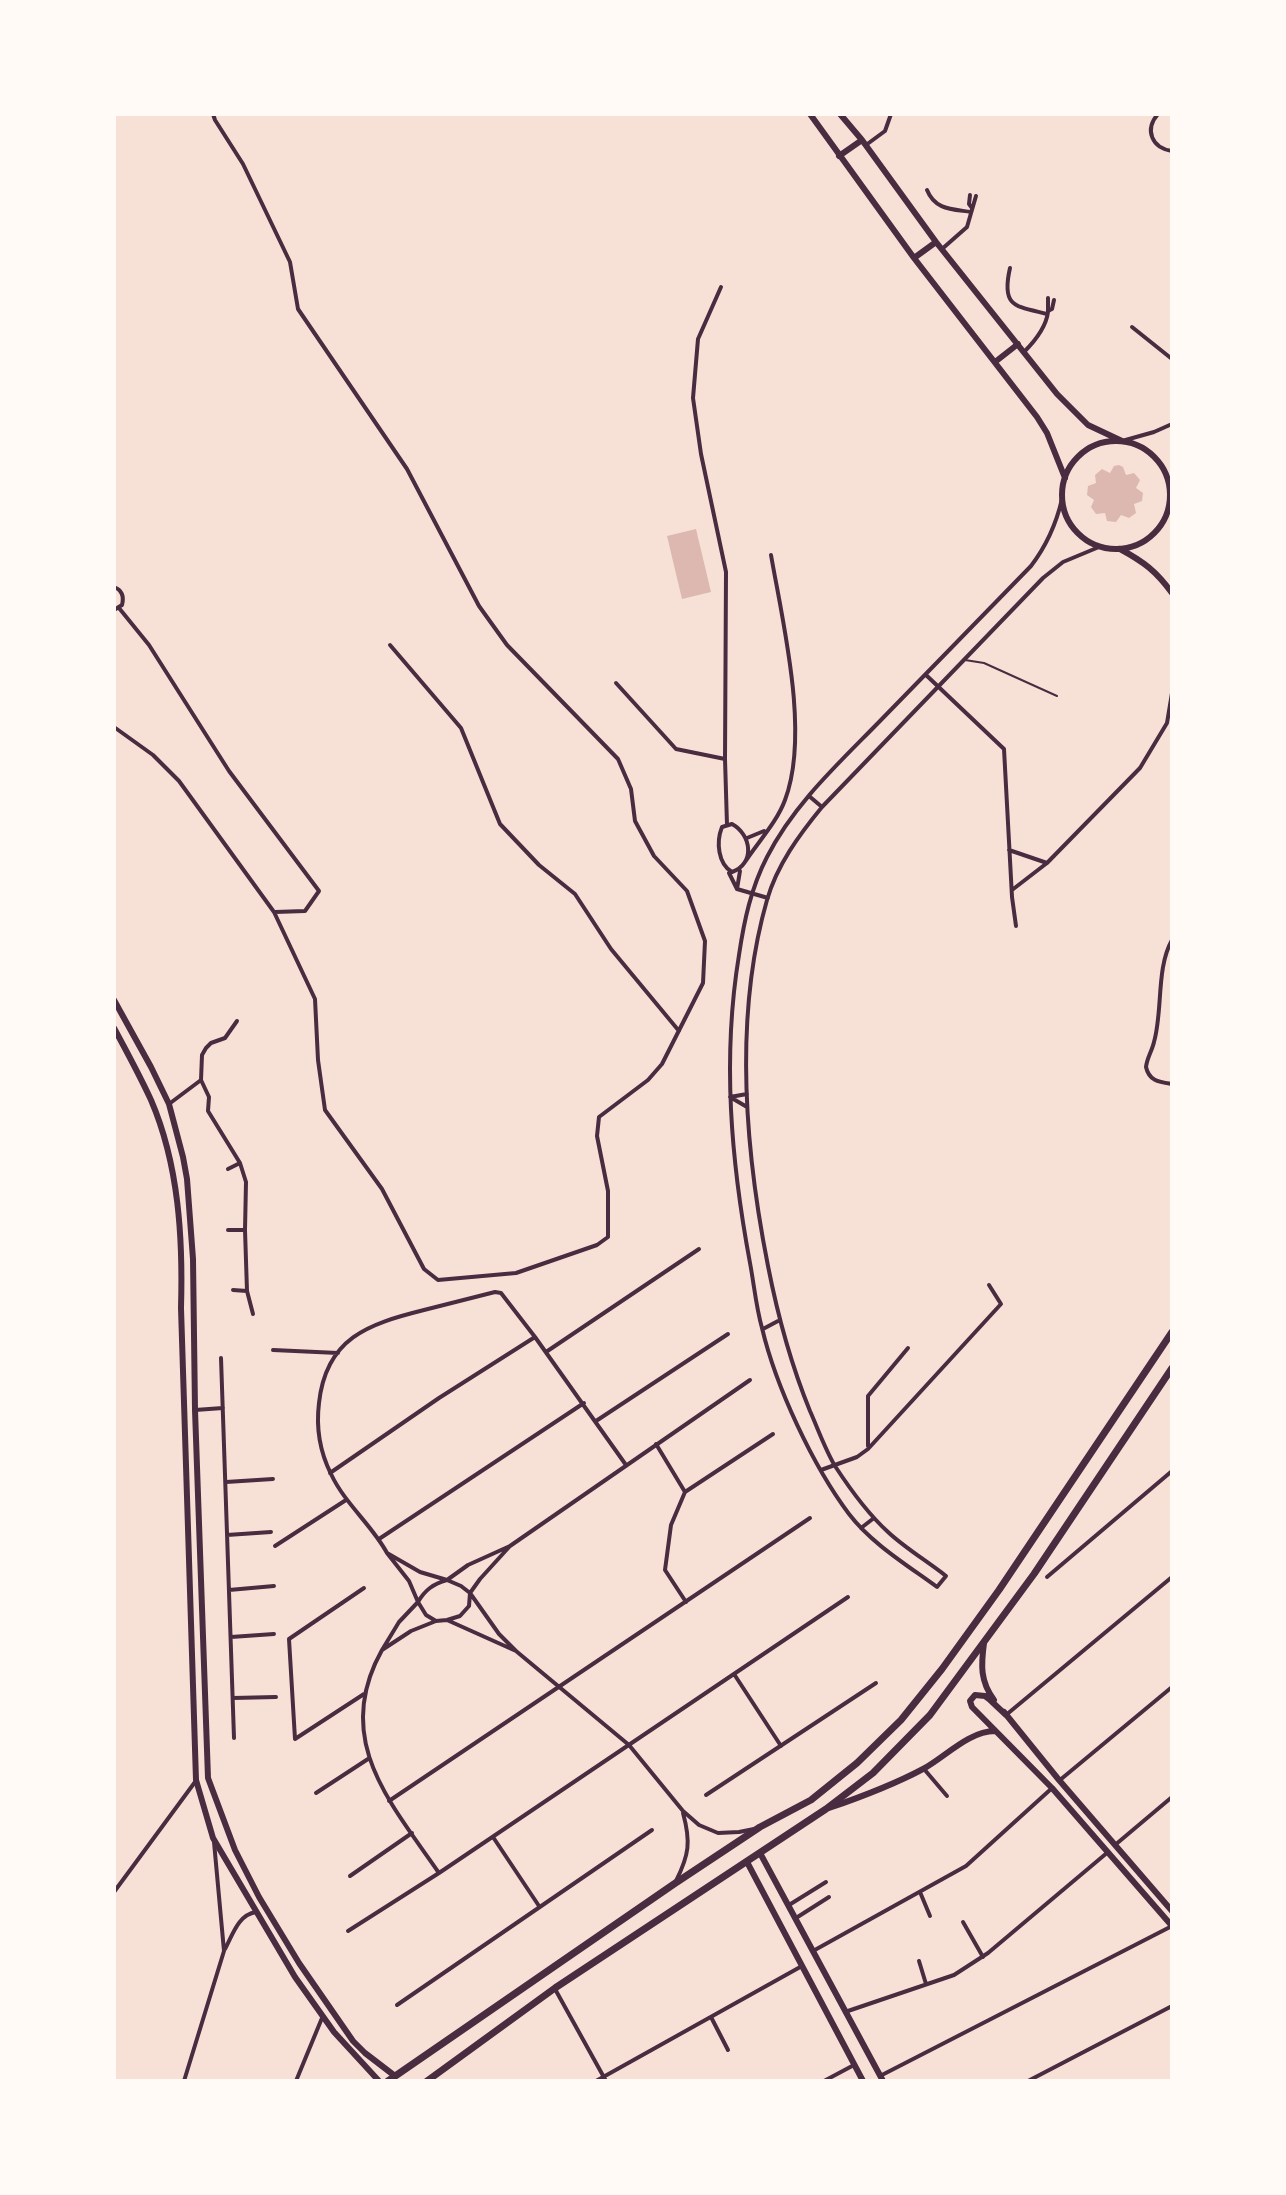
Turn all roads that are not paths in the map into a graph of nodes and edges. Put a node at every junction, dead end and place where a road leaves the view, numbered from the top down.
1 (810, 114) edge
2 (840, 114) edge
3 (891, 114) edge
4 (1157, 114) edge
5 (212, 116) edge
6 (864, 143) junction
7 (1172, 151) edge
8 (839, 156) junction
9 (927, 190) dead end
10 (973, 196) dead end
11 (971, 210) junction
12 (936, 242) junction
13 (942, 249) junction
14 (914, 258) junction
15 (1010, 268) dead end
16 (721, 287) dead end
17 (1051, 299) dead end
18 (1048, 313) junction
19 (1132, 327) dead end
20 (1018, 344) junction
21 (1024, 352) junction
22 (1172, 359) edge
23 (995, 362) junction
24 (1172, 424) edge
25 (1122, 441) junction
26 (1065, 478) junction
27 (1171, 488) edge
28 (1062, 499) junction
29 (1169, 505) junction
30 (1172, 522) edge
31 (1099, 547) junction
32 (1120, 549) junction
33 (771, 555) dead end
34 (114, 587) edge
35 (1172, 593) edge
36 (116, 609) edge
37 (390, 645) dead end
38 (964, 660) junction
39 (926, 675) junction
40 (616, 683) dead end
41 (938, 686) junction
42 (1172, 693) edge
43 (1057, 696) dead end
44 (114, 727) edge
45 (725, 759) junction
46 (809, 796) junction
47 (822, 807) junction
48 (727, 825) junction
49 (767, 830) junction
50 (747, 838) junction
51 (1009, 850) junction
52 (745, 862) junction
53 (1047, 863) junction
54 (740, 869) junction
55 (728, 871) junction
56 (737, 889) junction
57 (1012, 890) junction
58 (752, 893) junction
59 (768, 898) junction
60 (274, 912) junction
61 (1016, 926) dead end
62 (1172, 940) edge
63 (114, 1000) edge
64 (237, 1021) dead end
65 (114, 1028) edge
66 (679, 1031) junction
67 (201, 1080) junction
68 (1172, 1084) edge
69 (747, 1094) junction
70 (730, 1097) junction
71 (169, 1104) junction
72 (747, 1107) junction
73 (240, 1163) junction
74 (228, 1169) dead end
75 (228, 1230) dead end
76 (245, 1230) junction
77 (699, 1249) dead end
78 (989, 1285) dead end
79 (233, 1290) dead end
80 (247, 1291) junction
81 (253, 1314) dead end
82 (778, 1321) junction
83 (762, 1329) junction
84 (1172, 1332) edge
85 (728, 1334) dead end
86 (535, 1337) junction
87 (908, 1348) dead end
88 (273, 1350) dead end
89 (546, 1352) junction
90 (338, 1353) junction
91 (221, 1358) dead end
92 (1172, 1368) edge
93 (750, 1380) dead end
94 (584, 1403) junction
95 (223, 1408) junction
96 (195, 1410) junction
97 (596, 1421) junction
98 (773, 1434) dead end
99 (656, 1444) junction
100 (868, 1449) junction
101 (834, 1464) junction
102 (626, 1465) junction
103 (821, 1470) junction
104 (1172, 1471) edge
105 (330, 1473) junction
106 (273, 1479) dead end
107 (226, 1482) junction
108 (685, 1492) junction
109 (346, 1500) junction
110 (810, 1518) dead end
111 (874, 1518) junction
112 (861, 1528) junction
113 (271, 1532) dead end
114 (227, 1535) junction
115 (379, 1539) junction
116 (275, 1546) dead end
117 (510, 1546) junction
118 (387, 1553) junction
119 (1047, 1577) dead end
120 (1172, 1577) edge
121 (447, 1580) junction
122 (274, 1586) dead end
123 (364, 1588) dead end
124 (229, 1590) junction
125 (470, 1593) junction
126 (848, 1597) dead end
127 (418, 1602) junction
128 (686, 1602) junction
129 (447, 1620) junction
130 (436, 1621) junction
131 (274, 1634) dead end
132 (231, 1637) junction
133 (984, 1641) junction
134 (382, 1650) junction
135 (516, 1651) junction
136 (734, 1674) junction
137 (876, 1683) dead end
138 (1172, 1687) edge
139 (559, 1688) junction
140 (364, 1694) junction
141 (276, 1697) dead end
142 (233, 1698) junction
143 (915, 1703) junction
144 (930, 1715) junction
145 (1006, 1715) junction
146 (996, 1731) junction
147 (234, 1738) dead end
148 (629, 1745) junction
149 (781, 1746) junction
150 (368, 1759) junction
151 (924, 1769) junction
152 (196, 1780) junction
153 (1059, 1780) junction
154 (1052, 1788) junction
155 (316, 1793) dead end
156 (706, 1795) dead end
157 (947, 1796) dead end
158 (1172, 1797) edge
159 (389, 1801) junction
160 (826, 1809) junction
161 (683, 1811) junction
162 (760, 1827) junction
163 (652, 1830) dead end
164 (412, 1833) junction
165 (493, 1837) junction
166 (213, 1838) junction
167 (1115, 1845) junction
168 (1108, 1852) junction
169 (760, 1853) junction
170 (747, 1862) junction
171 (439, 1873) junction
172 (350, 1876) dead end
173 (773, 1876) junction
174 (826, 1882) dead end
175 (674, 1884) junction
176 (762, 1890) junction
177 (114, 1892) edge
178 (920, 1892) junction
179 (829, 1897) dead end
180 (789, 1905) junction
181 (539, 1906) junction
182 (1171, 1909) edge
183 (257, 1912) junction
184 (930, 1916) dead end
185 (796, 1918) junction
186 (963, 1922) dead end
187 (1172, 1926) edge
188 (348, 1931) dead end
189 (224, 1951) junction
190 (813, 1951) junction
191 (983, 1957) junction
192 (919, 1961) dead end
193 (802, 1966) junction
194 (926, 1984) junction
195 (555, 1988) junction
196 (397, 2005) dead end
197 (327, 2006) junction
198 (1172, 2006) edge
199 (845, 2012) junction
200 (711, 2017) junction
201 (322, 2018) junction
202 (728, 2050) dead end
203 (854, 2065) junction
204 (398, 2078) edge
205 (882, 2078) edge
206 (605, 2079) edge
207 (184, 2081) edge
208 (296, 2081) edge
209 (379, 2081) edge
210 (388, 2081) edge
211 (427, 2081) edge
212 (596, 2081) edge
213 (824, 2081) edge
214 (863, 2081) edge
215 (1028, 2081) edge

1 - 8 main road
2 - 6 main road
3 - 6 street
4 - 7 street
5 - 66 street
6 - 8 main road
6 - 12 main road
8 - 14 main road
9 - 11 street
10 - 11 street
11 - 13 street
12 - 13 main road
12 - 14 main road
13 - 20 main road
14 - 23 main road
15 - 18 street
16 - 45 street
17 - 18 street
18 - 21 street
19 - 22 street
20 - 21 main road
20 - 23 main road
21 - 25 main road
23 - 26 main road
24 - 25 street
25 - 26 main road
25 - 27 main road
26 - 28 main road
27 - 29 main road
28 - 31 main road
28 - 39 street
29 - 30 main road
29 - 32 main road
31 - 32 main road
31 - 38 street
32 - 35 main road
33 - 49 street
34 - 36 street
36 - 60 street
37 - 66 street
38 - 41 street
38 - 43 lane
39 - 41 street
39 - 46 street
40 - 45 street
41 - 47 street
41 - 51 street
42 - 53 street
44 - 60 street
45 - 48 street
46 - 47 street
46 - 58 street
47 - 59 street
48 - 50 street
48 - 55 street
49 - 50 street
49 - 52 street
50 - 52 street
51 - 53 street
51 - 57 street
52 - 54 street
53 - 57 street
54 - 55 street
54 - 56 street
55 - 56 street
56 - 58 street
57 - 61 street
58 - 59 street
58 - 70 street
59 - 69 street
60 - 66 street
62 - 68 street
63 - 71 main road
64 - 67 street
65 - 152 main road
67 - 71 street
67 - 73 street
69 - 70 street
69 - 72 street
70 - 72 street
70 - 83 street
71 - 96 main road
72 - 82 street
73 - 74 street
73 - 76 street
75 - 76 street
76 - 80 street
77 - 89 street
78 - 100 street
79 - 80 street
80 - 81 street
82 - 83 street
82 - 101 street
83 - 103 street
84 - 143 main road
85 - 97 street
86 - 89 street
86 - 90 street
86 - 105 street
87 - 100 street
88 - 90 street
89 - 94 street
90 - 105 street
91 - 95 street
92 - 133 main road
93 - 99 street
94 - 97 street
94 - 115 street
95 - 96 street
95 - 107 street
96 - 197 main road
97 - 102 street
98 - 108 street
99 - 102 street
99 - 108 street
100 - 101 street
101 - 103 street
101 - 111 street
102 - 117 street
103 - 112 street
104 - 119 street
105 - 109 street
106 - 107 street
107 - 114 street
108 - 128 street
109 - 115 street
109 - 116 street
110 - 128 street
111 - 112 street
111 - 112 street
113 - 114 street
114 - 124 street
115 - 118 street
117 - 121 street
117 - 125 street
118 - 121 street
118 - 127 street
120 - 145 street
121 - 125 street
121 - 127 street
122 - 124 street
123 - 140 street
124 - 132 street
125 - 129 street
125 - 135 street
126 - 136 street
127 - 130 street
127 - 134 street
128 - 139 street
129 - 130 street
129 - 135 street
130 - 134 street
131 - 132 street
132 - 142 street
133 - 144 main road
133 - 145 main road
134 - 140 street
135 - 139 street
136 - 148 street
136 - 149 street
137 - 149 street
138 - 153 street
139 - 148 street
139 - 159 street
140 - 150 street
141 - 142 street
142 - 147 street
143 - 144 main road
143 - 162 main road
144 - 160 main road
145 - 146 main road
145 - 153 main road
146 - 151 main road
146 - 154 main road
148 - 161 street
148 - 165 street
149 - 156 street
150 - 155 street
150 - 159 street
151 - 157 street
151 - 160 main road
152 - 166 main road
152 - 177 street
153 - 167 main road
154 - 168 main road
154 - 178 street
158 - 167 street
159 - 164 street
160 - 169 main road
161 - 162 street
161 - 175 street
162 - 175 main road
163 - 181 street
164 - 171 street
164 - 172 street
165 - 171 street
165 - 181 street
166 - 183 main road
166 - 189 street
167 - 182 main road
168 - 187 main road
168 - 191 street
169 - 170 main road
169 - 173 main road
170 - 176 main road
170 - 195 main road
171 - 188 street
173 - 176 main road
173 - 180 main road
174 - 180 street
175 - 204 main road
176 - 193 main road
178 - 184 street
178 - 190 street
179 - 185 street
180 - 185 main road
181 - 196 street
183 - 189 street
183 - 201 main road
185 - 190 main road
186 - 191 street
187 - 205 street
189 - 207 street
190 - 199 main road
191 - 194 street
192 - 194 street
193 - 200 street
193 - 203 main road
194 - 199 street
195 - 206 street
195 - 211 main road
197 - 201 main road
197 - 204 main road
198 - 215 street
199 - 205 main road
200 - 202 street
200 - 206 street
201 - 208 street
201 - 209 main road
203 - 213 street
203 - 214 main road
204 - 210 main road
206 - 212 street

